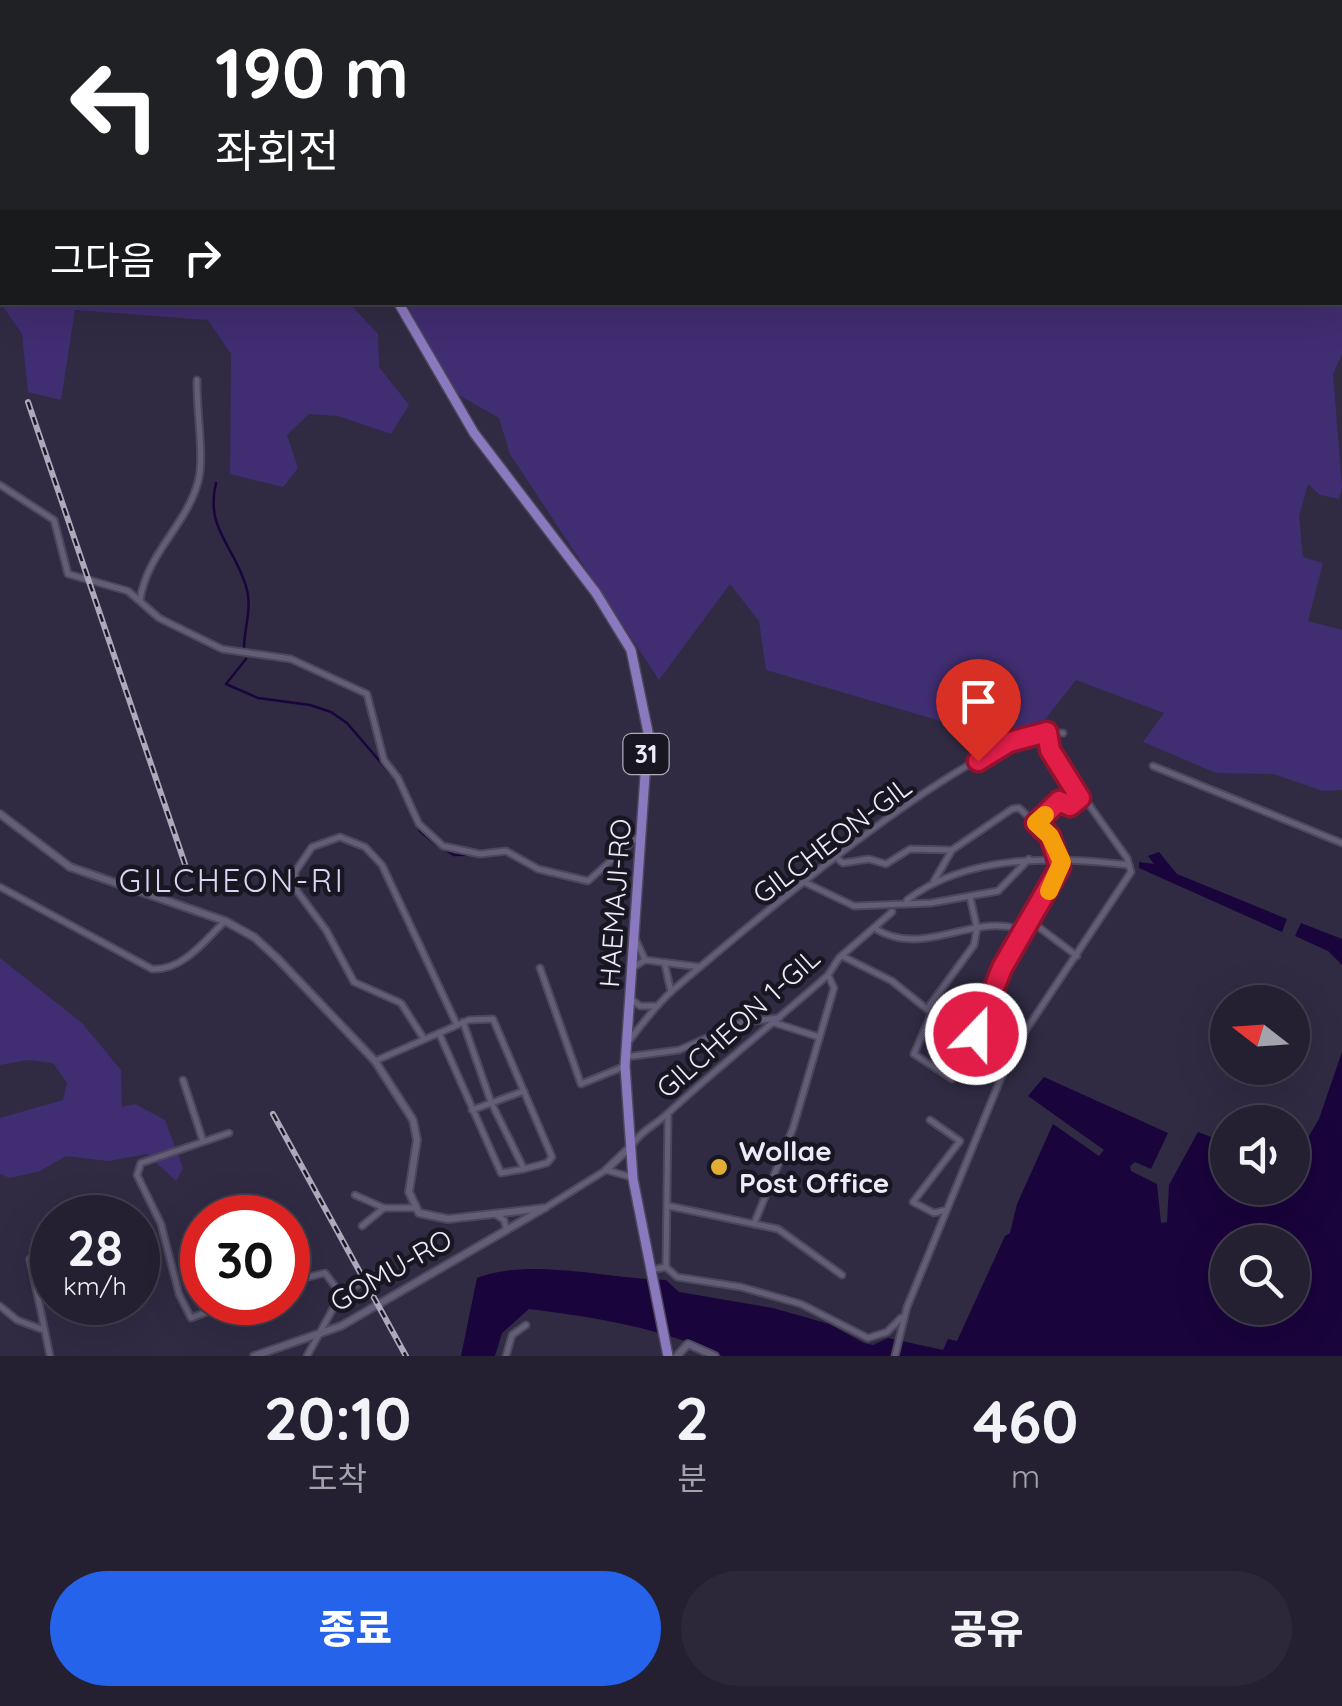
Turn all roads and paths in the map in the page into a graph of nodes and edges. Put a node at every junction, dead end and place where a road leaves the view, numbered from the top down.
1 (400, 305) edge
2 (197, 380) dead end
3 (0, 485) edge
4 (140, 600) junction
5 (1047, 732) junction
6 (1062, 732) dead end
7 (1153, 766) dead end
8 (1080, 798) junction
9 (0, 814) edge
10 (1036, 823) junction
11 (642, 833) junction
12 (1342, 843) edge
13 (952, 850) junction
14 (838, 858) junction
15 (1029, 860) junction
16 (1062, 862) junction
17 (1130, 869) junction
18 (934, 881) junction
19 (806, 884) junction
20 (2, 887) edge
21 (970, 897) junction
22 (906, 900) dead end
23 (892, 912) dead end
24 (225, 921) junction
25 (1031, 921) junction
26 (874, 928) junction
27 (977, 928) junction
28 (1024, 931) junction
29 (634, 936) junction
30 (842, 956) junction
31 (1077, 956) junction
32 (645, 960) junction
33 (665, 966) junction
34 (633, 967) junction
35 (703, 967) junction
36 (540, 968) dead end
37 (828, 975) junction
38 (671, 992) junction
39 (631, 999) junction
40 (657, 1006) junction
41 (929, 1011) junction
42 (777, 1021) junction
43 (460, 1024) junction
44 (438, 1033) junction
45 (976, 1034) junction
46 (820, 1037) junction
47 (1020, 1038) dead end
48 (424, 1039) junction
49 (628, 1042) junction
50 (375, 1060) junction
51 (625, 1061) junction
52 (952, 1079) dead end
53 (184, 1080) dead end
54 (524, 1091) junction
55 (491, 1102) junction
56 (472, 1110) junction
57 (668, 1114) junction
58 (930, 1120) dead end
59 (229, 1133) dead end
60 (203, 1141) junction
61 (630, 1147) junction
62 (524, 1169) junction
63 (606, 1170) junction
64 (634, 1179) junction
65 (355, 1195) dead end
66 (669, 1206) junction
67 (384, 1208) junction
68 (415, 1208) junction
69 (545, 1208) junction
70 (946, 1210) junction
71 (495, 1214) junction
72 (754, 1224) junction
73 (362, 1226) dead end
74 (506, 1228) junction
75 (666, 1267) junction
76 (377, 1274) dead end
77 (651, 1274) junction
78 (842, 1275) dead end
79 (310, 1276) edge
80 (341, 1294) junction
81 (180, 1298) edge
82 (0, 1306) edge
83 (907, 1306) junction
84 (42, 1325) edge
85 (526, 1325) dead end
86 (42, 1329) junction
87 (318, 1336) junction
88 (663, 1341) junction
89 (688, 1344) junction
90 (50, 1356) edge
91 (254, 1356) edge
92 (307, 1356) edge
93 (506, 1356) edge
94 (668, 1356) edge
95 (677, 1356) edge
96 (715, 1356) edge
97 (895, 1356) edge

1 - 11 main road, HAEMAJI-RO / 31
2 - 4 street
3 - 4 street
4 - 11 street
5 - 6 street, GILCHEON-GIL
5 - 8 street
5 - 14 street, GILCHEON-GIL
7 - 12 street
8 - 10 street
8 - 17 street
9 - 24 street
10 - 13 street
10 - 16 street
11 - 29 main road, HAEMAJI-RO / 31
13 - 14 street
13 - 18 street
14 - 19 street, GILCHEON-GIL
15 - 16 street
15 - 18 street
15 - 21 street
16 - 17 street
16 - 25 street
17 - 31 street
18 - 22 street
19 - 21 street
19 - 35 street, GILCHEON-GIL
20 - 24 street
21 - 27 street
23 - 26 street, GILCHEON 1-GIL
24 - 50 street
25 - 28 street
25 - 31 street
26 - 27 street
26 - 30 street, GILCHEON 1-GIL
27 - 28 street
27 - 41 street
28 - 45 street
29 - 32 street
29 - 34 main road, HAEMAJI-RO / 31
30 - 37 street, GILCHEON 1-GIL
30 - 41 street
31 - 47 street
32 - 33 street
32 - 34 street
33 - 35 street
33 - 38 street
34 - 39 main road, HAEMAJI-RO / 31
35 - 38 street, GILCHEON-GIL
36 - 51 street
37 - 42 street, GILCHEON 1-GIL
37 - 46 street
38 - 40 street, GILCHEON-GIL
39 - 40 street
39 - 49 main road, HAEMAJI-RO / 31
40 - 49 street, GILCHEON-GIL
41 - 45 street
41 - 52 street
42 - 46 street
42 - 51 street
42 - 57 street, GILCHEON 1-GIL
43 - 44 street
43 - 48 street
43 - 54 street
43 - 55 street
44 - 48 street
44 - 56 street
45 - 70 street
46 - 72 street
48 - 50 street
49 - 51 main road, HAEMAJI-RO / 31
50 - 68 street
51 - 61 main road, HAEMAJI-RO / 31
53 - 60 street
54 - 55 street
54 - 62 street
55 - 56 street
55 - 62 street
56 - 62 street
57 - 61 street, GILCHEON 1-GIL
57 - 66 street
58 - 70 street
59 - 60 street
60 - 81 street
61 - 63 street
61 - 64 main road, HAEMAJI-RO / 31
63 - 64 street
63 - 69 street
64 - 77 main road, HAEMAJI-RO / 31
65 - 67 street
66 - 72 street
66 - 75 street
67 - 68 street
67 - 73 street
68 - 71 street
69 - 71 street
69 - 74 street, GOMU-RO
70 - 83 street
71 - 74 street
72 - 78 street
74 - 87 street, GOMU-RO
75 - 77 street
75 - 83 street
76 - 80 street
77 - 88 main road, 31
79 - 80 street
80 - 87 street
82 - 86 street
83 - 97 street
84 - 86 street
85 - 93 street
86 - 90 street
87 - 91 street, GOMU-RO
87 - 92 street
88 - 89 street
88 - 94 main road
89 - 95 street
89 - 96 street

